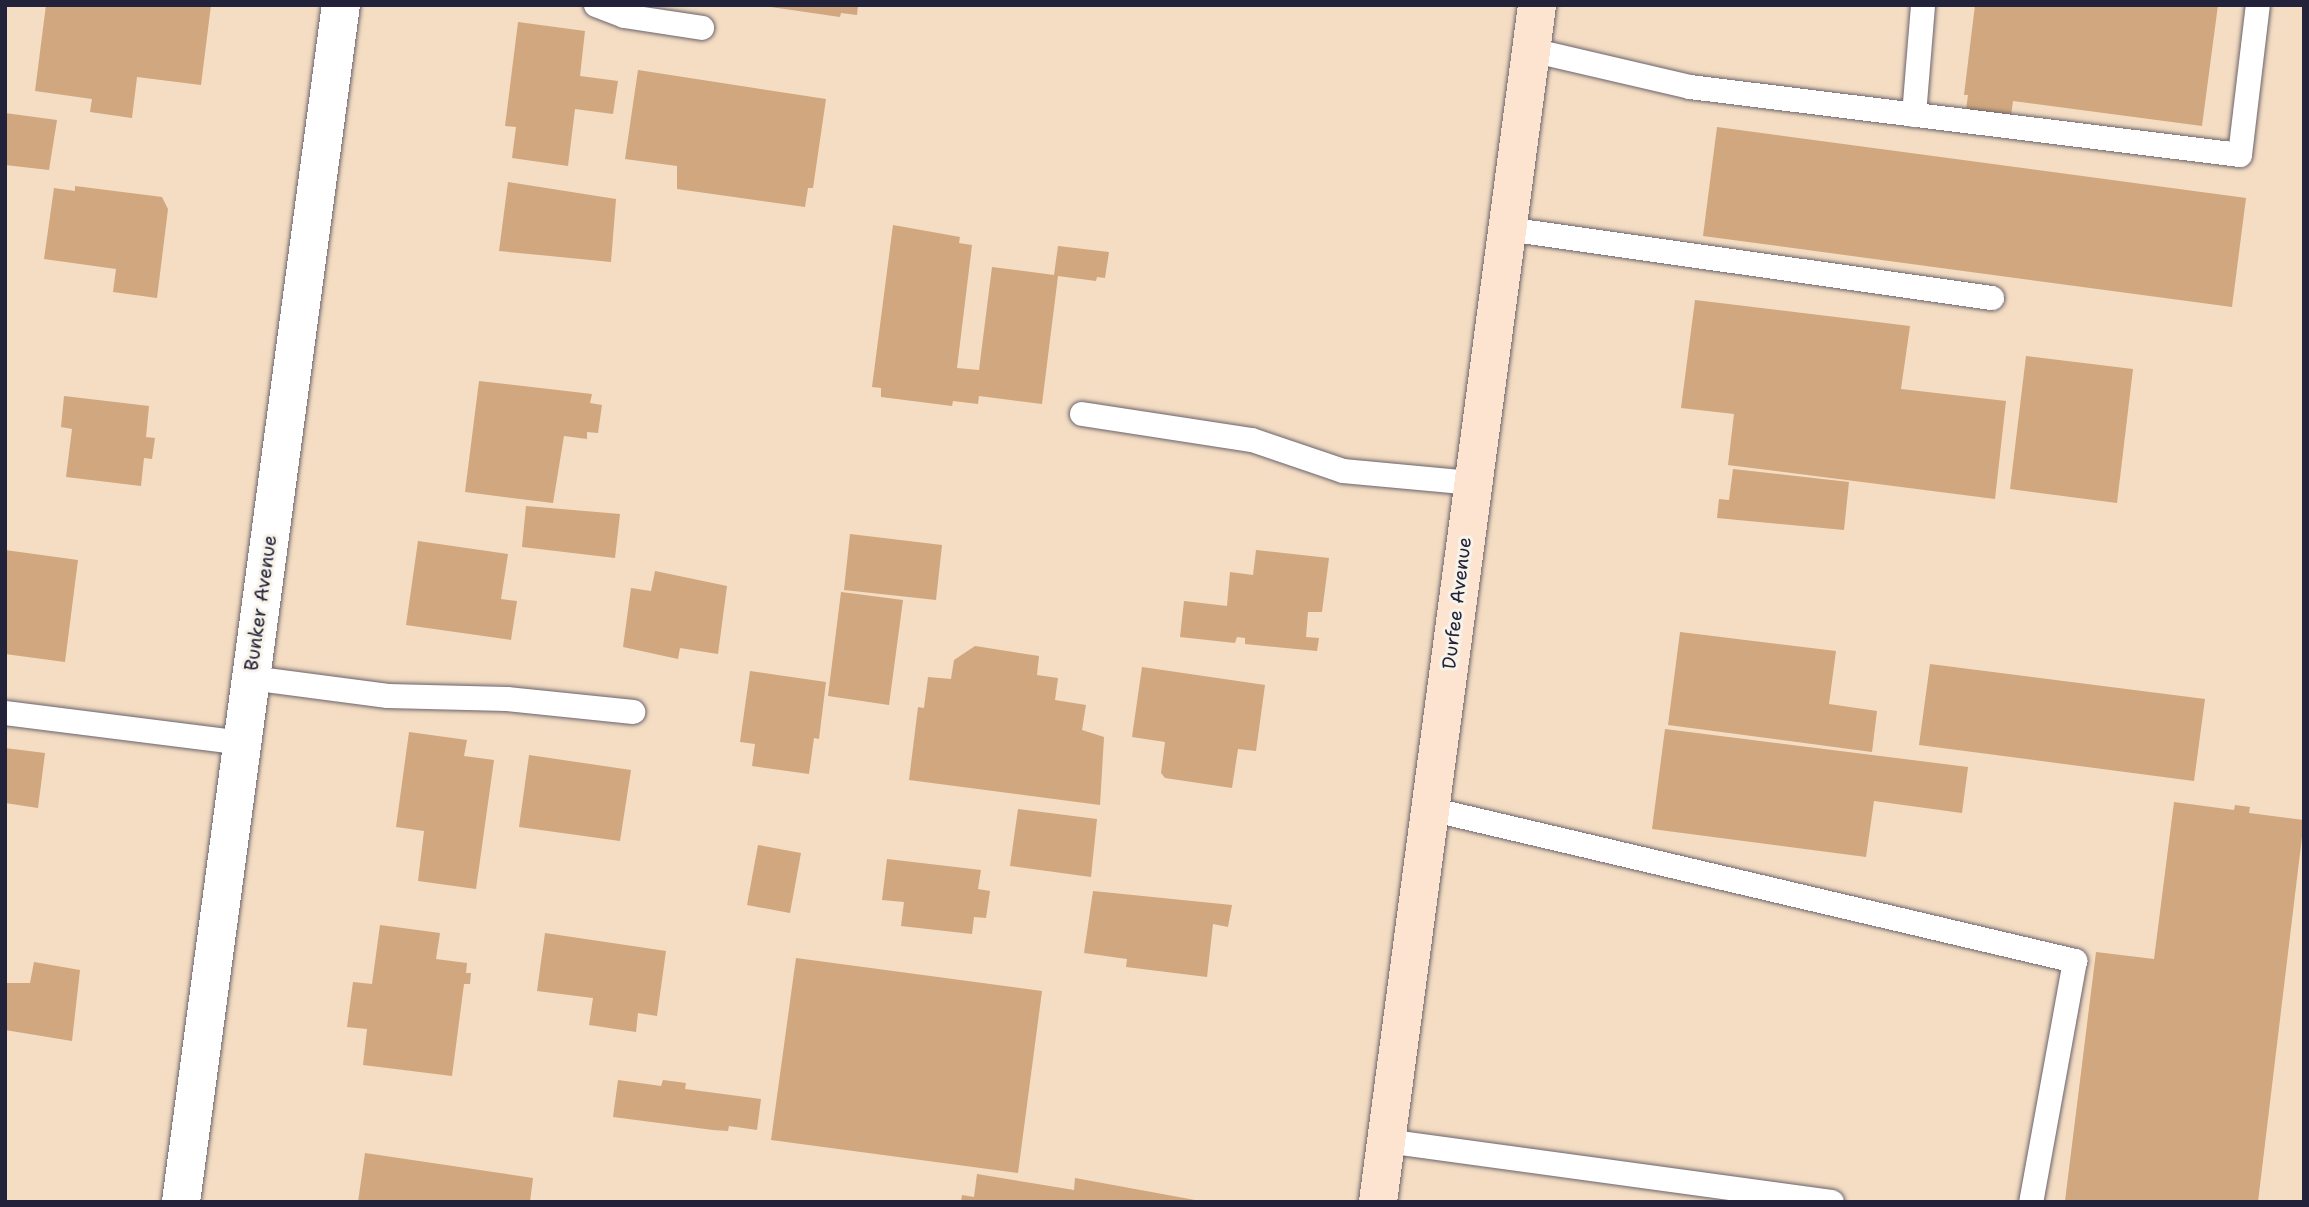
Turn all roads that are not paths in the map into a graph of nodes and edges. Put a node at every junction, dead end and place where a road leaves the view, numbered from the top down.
1 (341, 5) edge
2 (596, 5) edge
3 (1537, 5) edge
4 (1923, 5) edge
5 (2258, 5) edge
6 (702, 28) dead end
7 (1531, 50) junction
8 (1914, 115) junction
9 (1507, 229) junction
10 (1992, 298) dead end
11 (1082, 414) dead end
12 (1473, 483) junction
13 (251, 678) junction
14 (633, 712) dead end
15 (5, 713) edge
16 (243, 743) junction
17 (1430, 809) junction
18 (1386, 1141) junction
19 (181, 1202) edge
20 (1378, 1202) edge
21 (1832, 1202) edge
22 (2031, 1202) edge

1 - 13 street, Bunker Avenue
2 - 6 lane
3 - 7 main road, Durfee Avenue
4 - 8 lane
5 - 8 lane
7 - 8 lane
7 - 9 main road, Durfee Avenue
9 - 10 lane
9 - 12 main road, Durfee Avenue
11 - 12 lane
12 - 17 main road, Durfee Avenue
13 - 14 lane
13 - 16 street, Bunker Avenue
15 - 16 lane
16 - 19 street, Bunker Avenue
17 - 18 main road, Durfee Avenue
17 - 22 lane
18 - 20 main road, Durfee Avenue
18 - 21 lane

